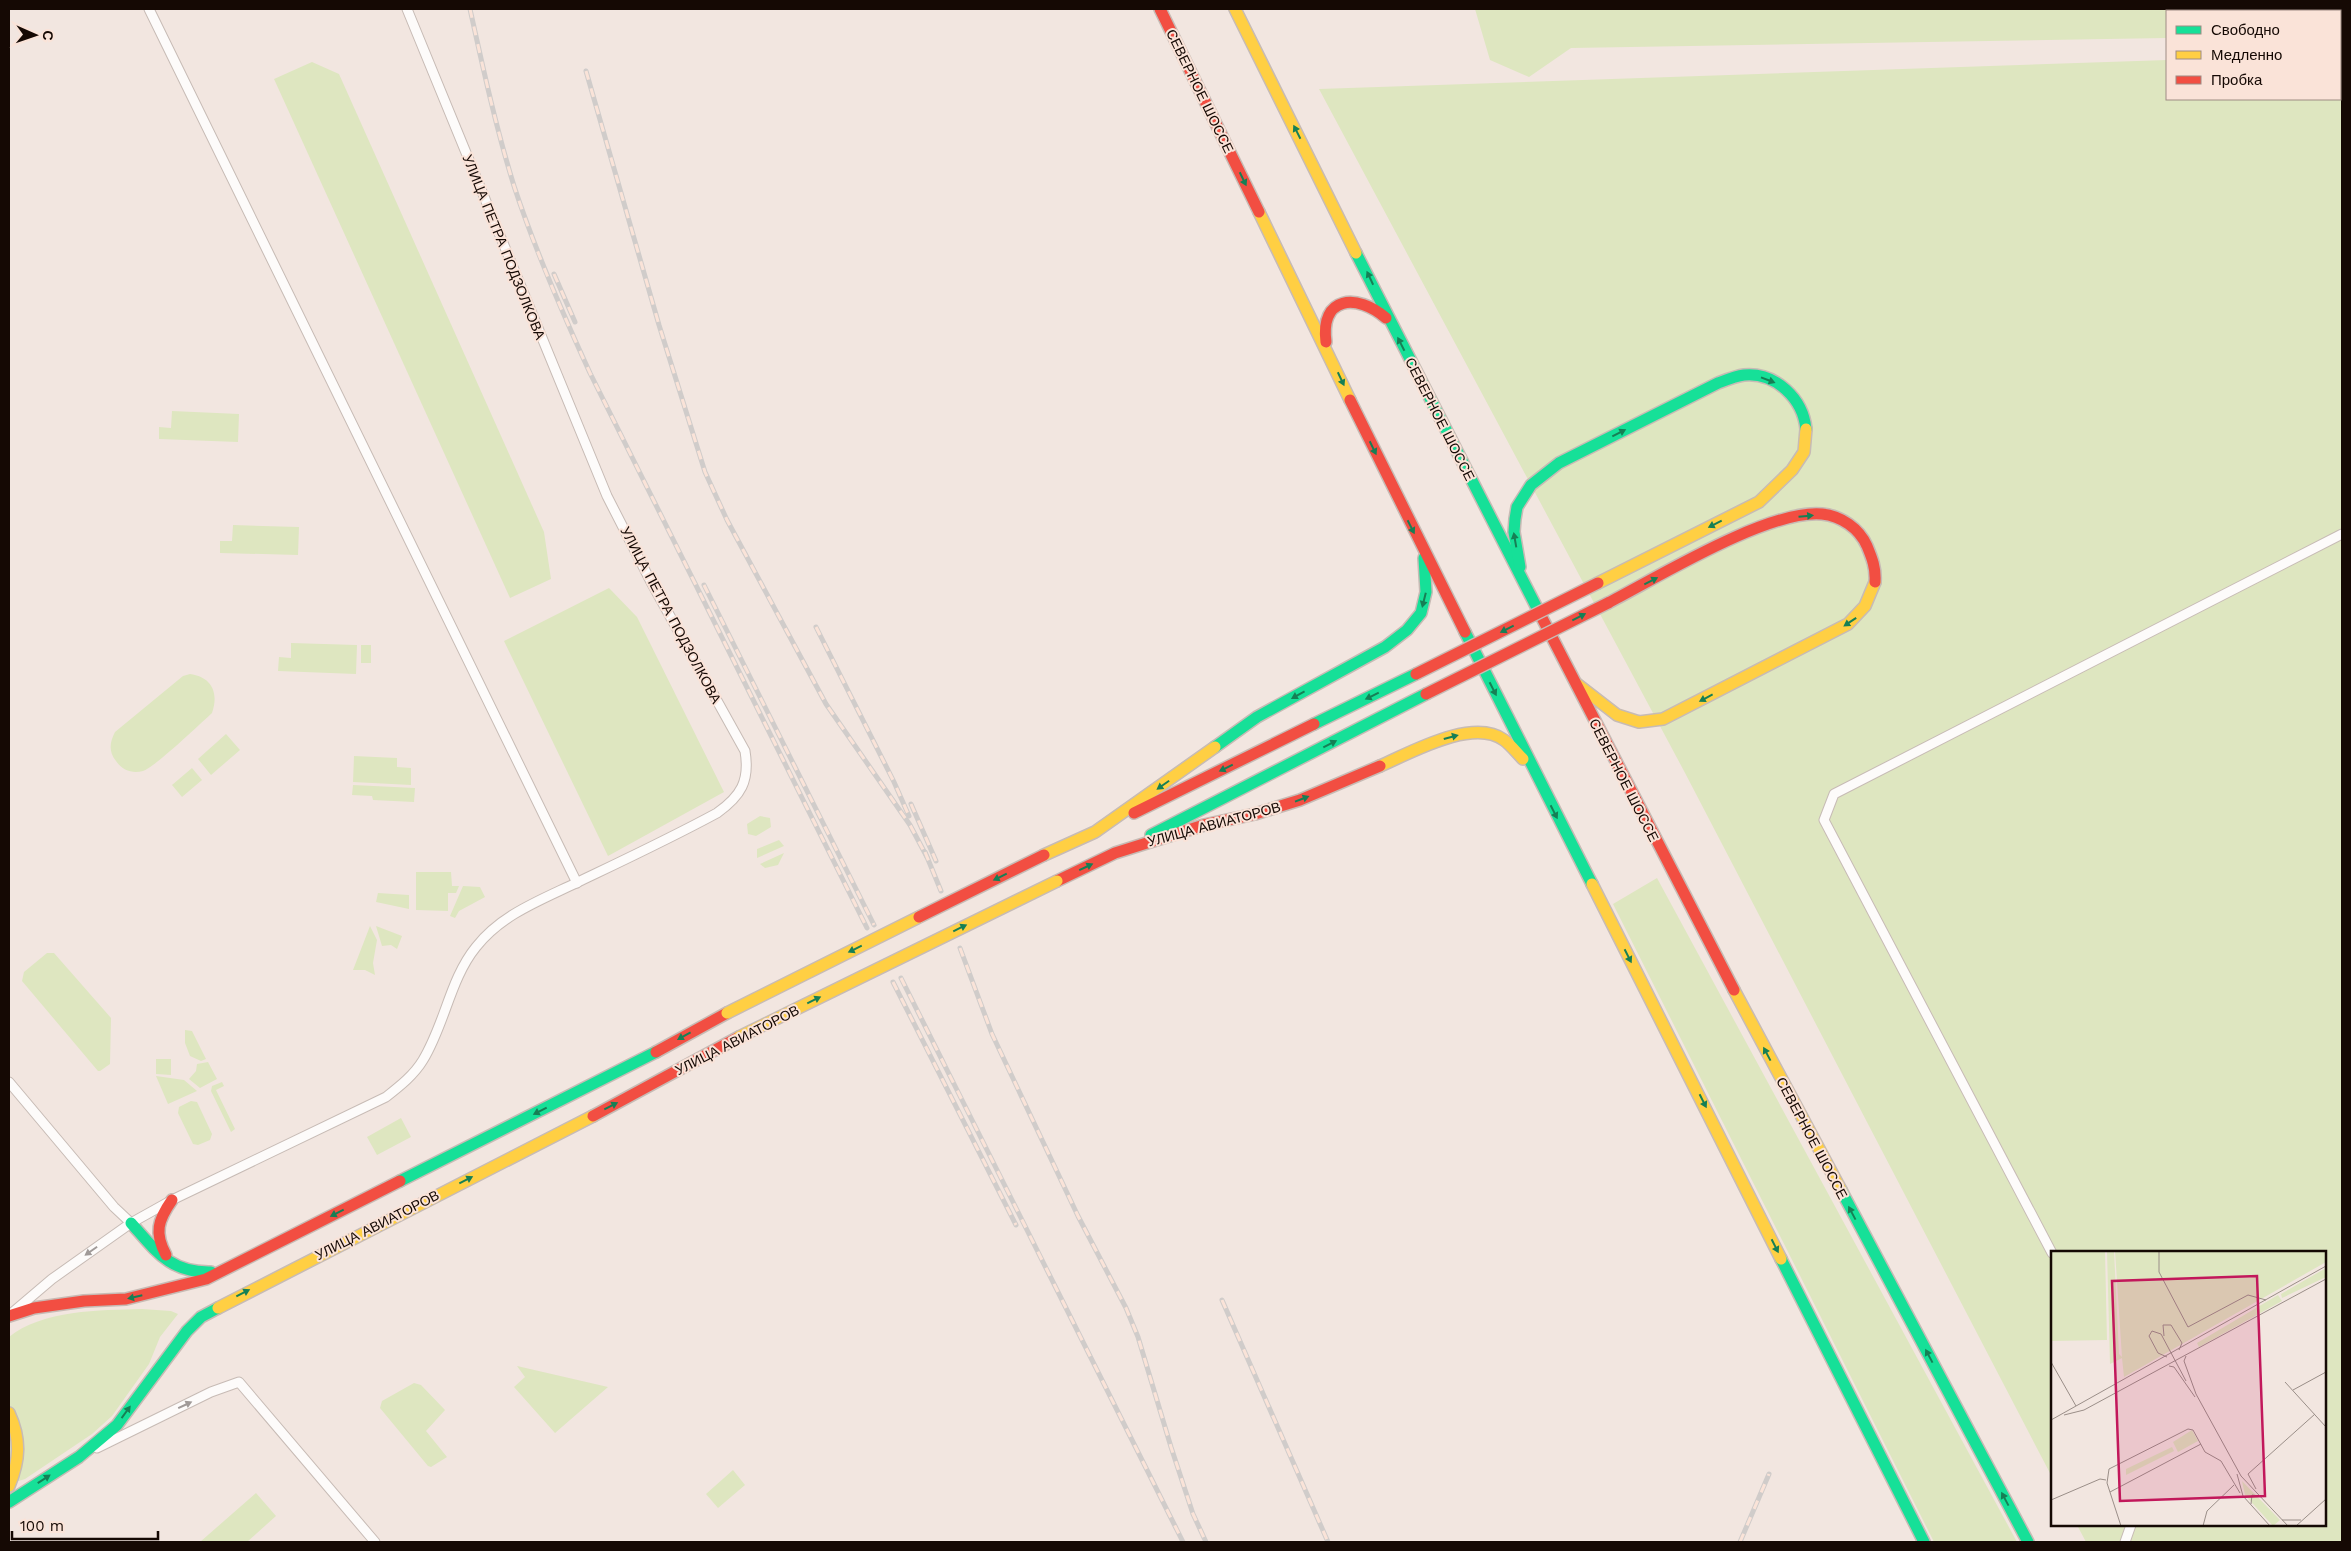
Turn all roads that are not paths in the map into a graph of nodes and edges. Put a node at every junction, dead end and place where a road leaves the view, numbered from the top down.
1 (149, 9) edge
2 (407, 9) edge
3 (1160, 9) edge
4 (1235, 9) edge
5 (1390, 322) junction
6 (1329, 354) junction
7 (2342, 534) edge
8 (1424, 552) junction
9 (1525, 587) junction
10 (1573, 680) junction
11 (1532, 768) junction
12 (1095, 832) junction
13 (1114, 853) junction
14 (577, 883) junction
15 (9, 1082) edge
16 (403, 1084) joint
17 (172, 1200) junction
18 (131, 1223) junction
19 (2051, 1251) edge
20 (172, 1264) junction
21 (225, 1270) junction
22 (9, 1316) edge
23 (9, 1413) edge
24 (78, 1457) junction
25 (9, 1486) edge
26 (9, 1502) edge
27 (2131, 1526) edge
28 (374, 1542) edge
29 (1924, 1542) edge
30 (2028, 1542) edge
31 (2125, 1542) edge

1 - 14 street
2 - 14 street, УЛИЦА ПЕТРА ПОДЗОЛКОВА
3 -> 6 main road, СЕВЕРНОЕ ШОССЕ
5 -> 4 main road, СЕВЕРНОЕ ШОССЕ
5 - 6 main road
9 -> 5 main road, СЕВЕРНОЕ ШОССЕ
6 -> 8 main road, СЕВЕРНОЕ ШОССЕ
7 - 19 street
8 -> 11 main road, СЕВЕРНОЕ ШОССЕ
8 -> 12 main road, УЛИЦА АВИАТОРОВ
9 - 10 main road, СЕВЕРНОЕ ШОССЕ
9 -> 12 main road, bridge
13 -> 10 main road, bridge
30 -> 10 main road, СЕВЕРНОЕ ШОССЕ
13 -> 11 main road, УЛИЦА АВИАТОРОВ
11 -> 29 main road, СЕВЕРНОЕ ШОССЕ
12 -> 21 main road, УЛИЦА АВИАТОРОВ, bridge
24 -> 13 main road, УЛИЦА АВИАТОРОВ, bridge
14 - 16 street, УЛИЦА ПЕТРА ПОДЗОЛКОВА
15 - 18 street
16 - 17 street, УЛИЦА АВИАТОРОВ
17 - 18 street, УЛИЦА АВИАТОРОВ
17 - 20 main road
18 - 20 main road
18 -> 22 street, УЛИЦА АВИАТОРОВ
20 - 21 main road
21 -> 22 main road, УЛИЦА АВИАТОРОВ
23 - 25 main road
26 -> 24 main road, УЛИЦА АВИАТОРОВ
24 -> 28 street
27 - 31 street

